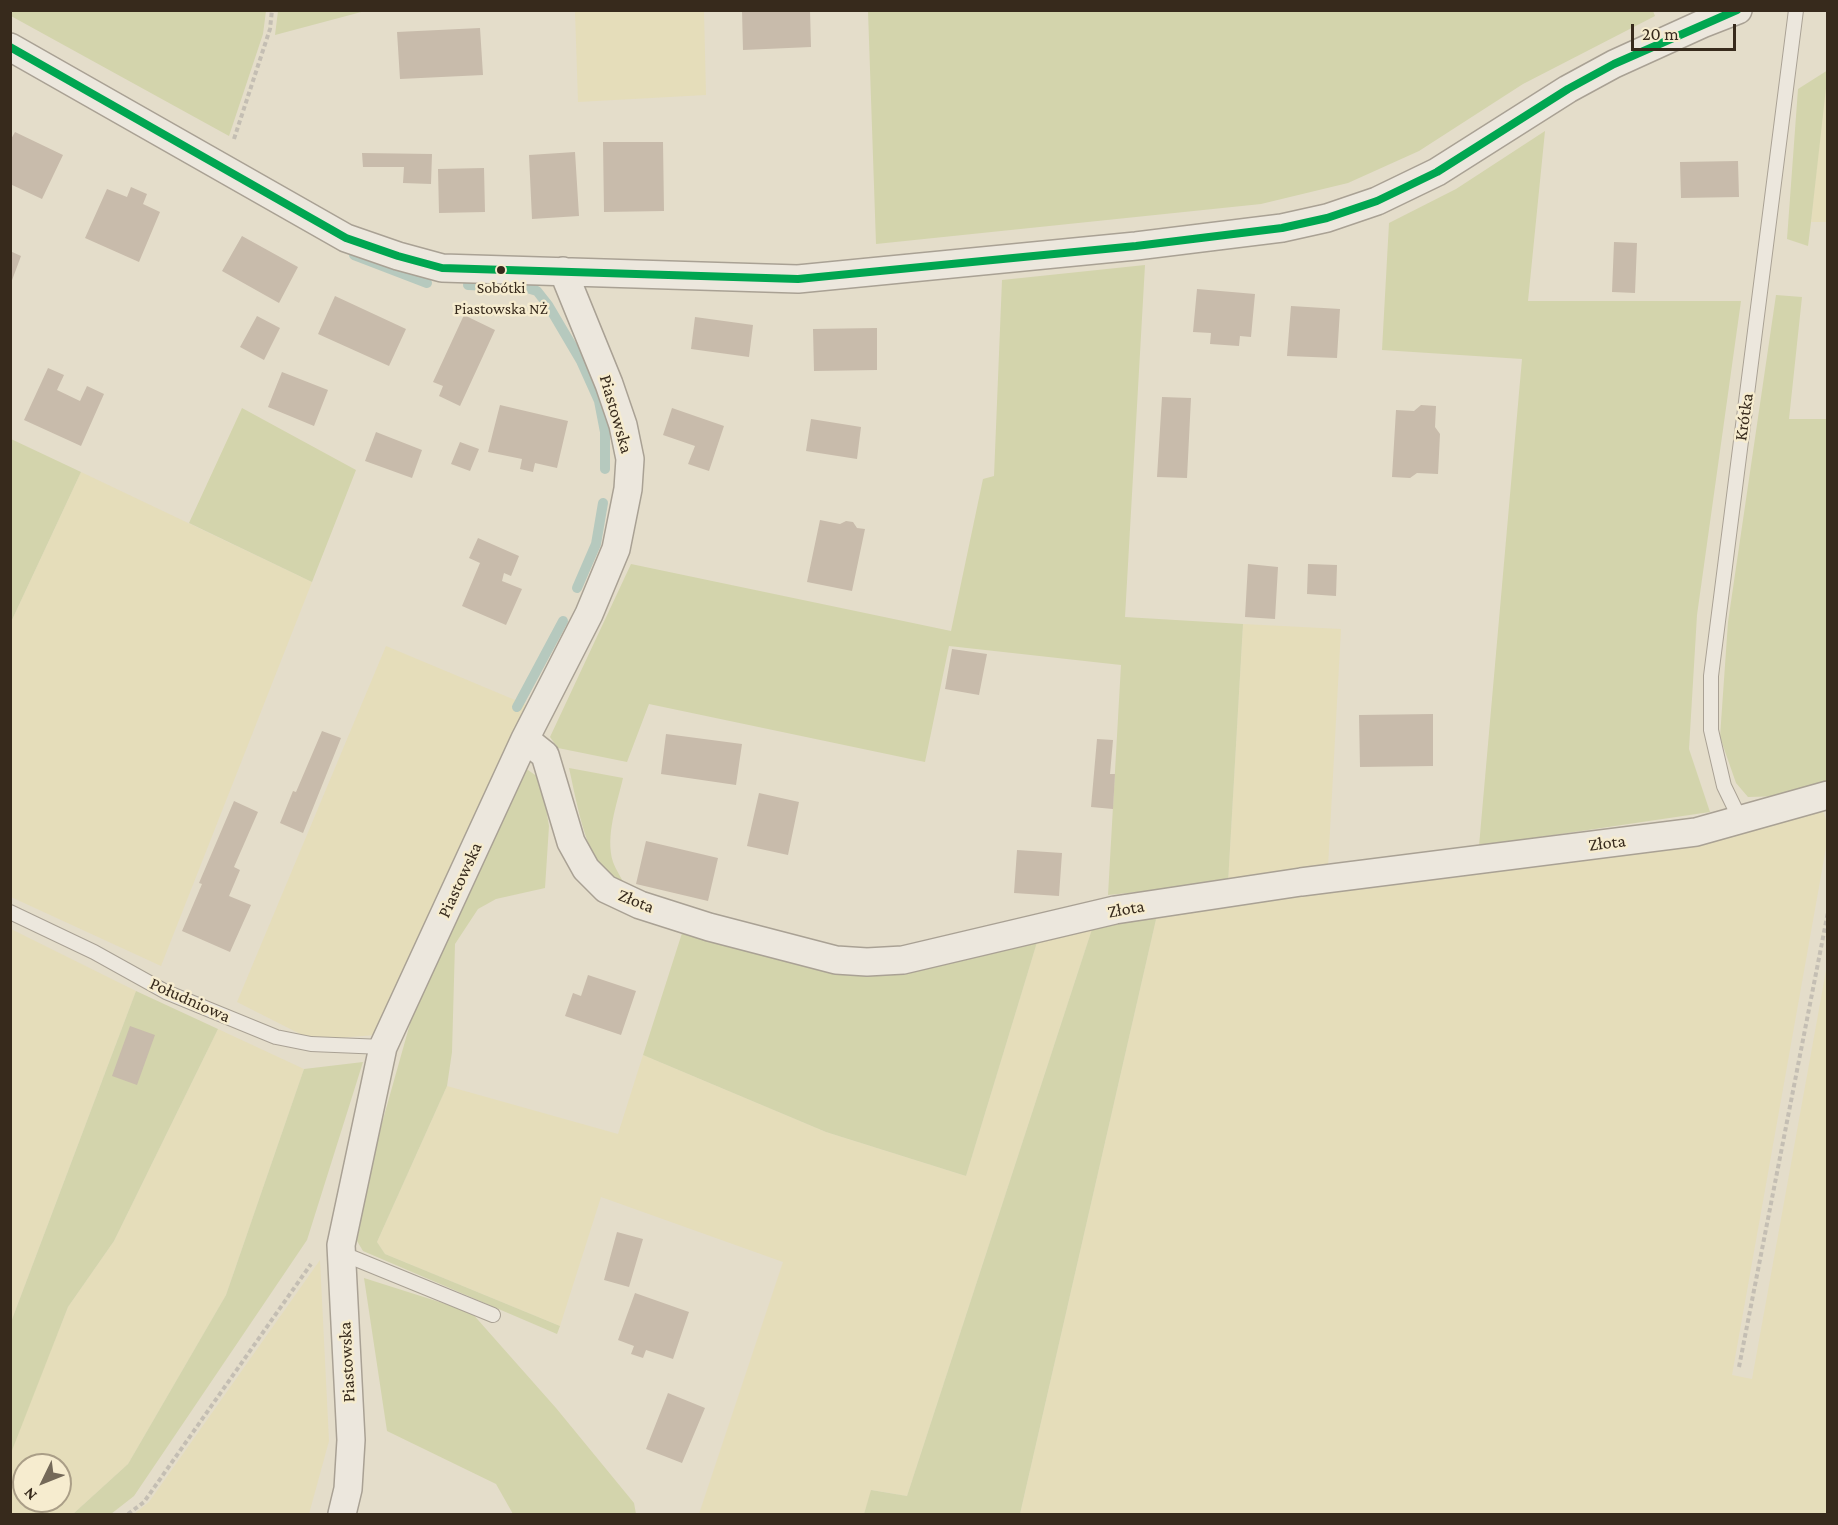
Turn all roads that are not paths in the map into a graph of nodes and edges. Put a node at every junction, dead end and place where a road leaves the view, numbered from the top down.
1 (1738, 10) edge
2 (1796, 10) edge
3 (10, 47) edge
4 (563, 271) junction
5 (525, 739) junction
6 (1827, 795) edge
7 (1740, 819) junction
8 (10, 912) edge
9 (382, 1047) junction
10 (341, 1249) junction
11 (493, 1315) dead end
12 (342, 1515) edge

1 - 4 street
2 - 7 lane, Krótka
3 - 4 street
4 - 5 street, Piastowska
5 - 7 street, Złota
5 - 9 street, Piastowska
6 - 7 street, Złota
8 - 9 lane, Południowa
9 - 10 street, Piastowska
10 - 11 lane
10 - 12 street, Piastowska

